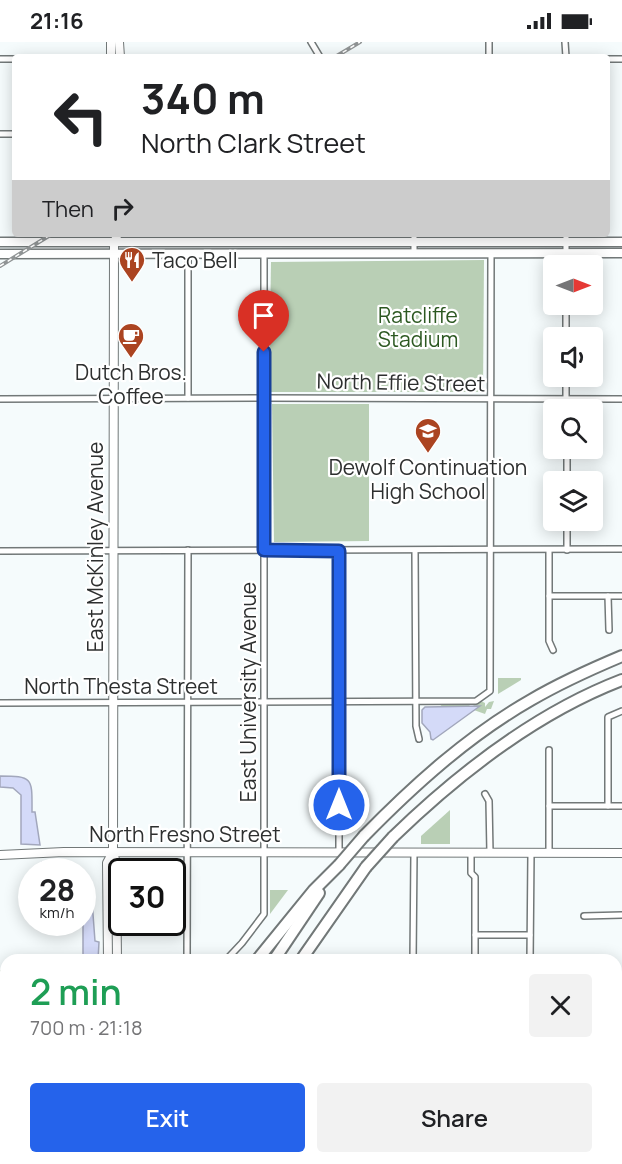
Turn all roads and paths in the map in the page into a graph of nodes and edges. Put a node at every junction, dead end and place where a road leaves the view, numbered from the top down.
1 (114, 237) edge
2 (263, 238) edge
3 (414, 238) edge
4 (491, 238) edge
5 (566, 238) edge
6 (0, 242) edge
7 (249, 242) junction
8 (304, 242) junction
9 (529, 242) junction
10 (622, 242) edge
11 (114, 253) junction
12 (188, 253) junction
13 (205, 253) junction
14 (264, 253) junction
15 (414, 253) junction
16 (436, 253) junction
17 (491, 253) junction
18 (566, 253) junction
19 (622, 253) edge
20 (0, 254) edge
21 (188, 398) junction
22 (264, 398) junction
23 (0, 399) edge
24 (603, 399) edge
25 (622, 399) edge
26 (113, 400) junction
27 (490, 400) junction
28 (543, 400) edge
29 (567, 531) edge
30 (622, 549) edge
31 (188, 550) junction
32 (264, 550) junction
33 (491, 550) junction
34 (549, 550) junction
35 (567, 550) junction
36 (0, 551) edge
37 (112, 551) junction
38 (339, 551) junction
39 (415, 551) junction
40 (549, 596) junction
41 (608, 596) junction
42 (622, 596) edge
43 (609, 630) dead end
44 (553, 650) dead end
45 (622, 656) edge
46 (622, 680) edge
47 (113, 702) junction
48 (188, 702) junction
49 (264, 702) junction
50 (340, 702) junction
51 (415, 702) junction
52 (0, 703) edge
53 (622, 711) edge
54 (419, 738) dead end
55 (549, 750) dead end
56 (485, 794) dead end
57 (549, 806) junction
58 (608, 806) junction
59 (622, 806) edge
60 (113, 852) junction
61 (549, 852) junction
62 (187, 853) junction
63 (264, 853) junction
64 (339, 853) junction
65 (414, 853) junction
66 (471, 853) junction
67 (490, 853) junction
68 (531, 853) junction
69 (622, 853) edge
70 (0, 855) edge
71 (339, 866) junction
72 (338, 906) junction
73 (622, 915) edge
74 (584, 916) dead end
75 (475, 935) junction
76 (530, 935) junction
77 (108, 954) edge
78 (117, 954) edge
79 (187, 954) edge
80 (231, 954) edge
81 (262, 954) edge
82 (278, 954) edge
83 (305, 954) edge
84 (309, 954) edge
85 (413, 954) edge
86 (476, 954) edge
87 (530, 954) edge

1 - 6 main road
1 - 7 main road
1 - 11 main road, East McKinley Avenue
2 - 7 main road
2 - 8 main road
2 - 13 main road
3 - 4 main road
3 - 8 main road
3 - 15 street
4 - 9 main road
4 - 16 main road
5 - 9 main road
5 - 10 main road
5 - 18 street
7 - 12 main road
8 - 14 main road
9 - 17 main road
11 - 12 main road
11 - 20 main road
11 - 26 main road, East McKinley Avenue
12 - 13 main road
12 - 21 street
13 - 14 main road
14 - 15 main road
14 - 22 street, East University Avenue
15 - 16 main road
16 - 17 main road
17 - 18 main road
17 - 27 street
18 - 19 main road
21 - 22 street, North Effie Street
21 - 26 street, North Effie Street
22 - 27 street, North Effie Street
22 - 32 street, East University Avenue
23 - 26 street, North Effie Street
24 - 25 street, North Effie Street
26 - 37 main road, East McKinley Avenue
27 - 28 street, North Effie Street
27 - 33 street
29 - 35 street
30 - 35 street
31 - 32 street
31 - 37 street
31 - 48 street
32 - 38 street
32 - 49 street, East University Avenue
33 - 34 street
33 - 39 street
33 - 51 street, North Thesta Street
34 - 35 street
34 - 40 street
36 - 37 street
37 - 47 main road, East McKinley Avenue
38 - 39 street
38 - 50 street
39 - 51 street
40 - 41 street
40 - 44 street
41 - 42 street
41 - 43 street
45 - 71 highway, bridge
46 - 72 highway, bridge
47 - 48 street, North Thesta Street
47 - 52 street, North Thesta Street
47 - 60 main road, East McKinley Avenue
48 - 49 street, North Thesta Street
48 - 62 street
49 - 50 street, North Thesta Street
49 - 63 street, East University Avenue
50 - 51 street, North Thesta Street
50 - 64 street
51 - 54 street
53 - 58 street
55 - 57 street
56 - 67 street
57 - 58 street
57 - 61 street
58 - 59 street
60 - 62 main road, North Fresno Street
60 - 70 main road, North Fresno Street
60 - 77 main road, East McKinley Avenue
60 - 78 main road, East McKinley Avenue
61 - 68 main road, North Fresno Street
61 - 69 main road, North Fresno Street
62 - 63 main road, North Fresno Street
62 - 79 street
63 - 64 main road, North Fresno Street
63 - 80 street, East University Avenue
64 - 65 main road, North Fresno Street
65 - 66 main road, North Fresno Street
65 - 85 street
66 - 67 main road, North Fresno Street
66 - 75 street
67 - 68 main road, North Fresno Street
68 - 76 street
71 - 81 highway
71 - 82 highway
72 - 83 highway
72 - 84 highway
73 - 74 street
75 - 76 street
75 - 86 street
76 - 87 street

